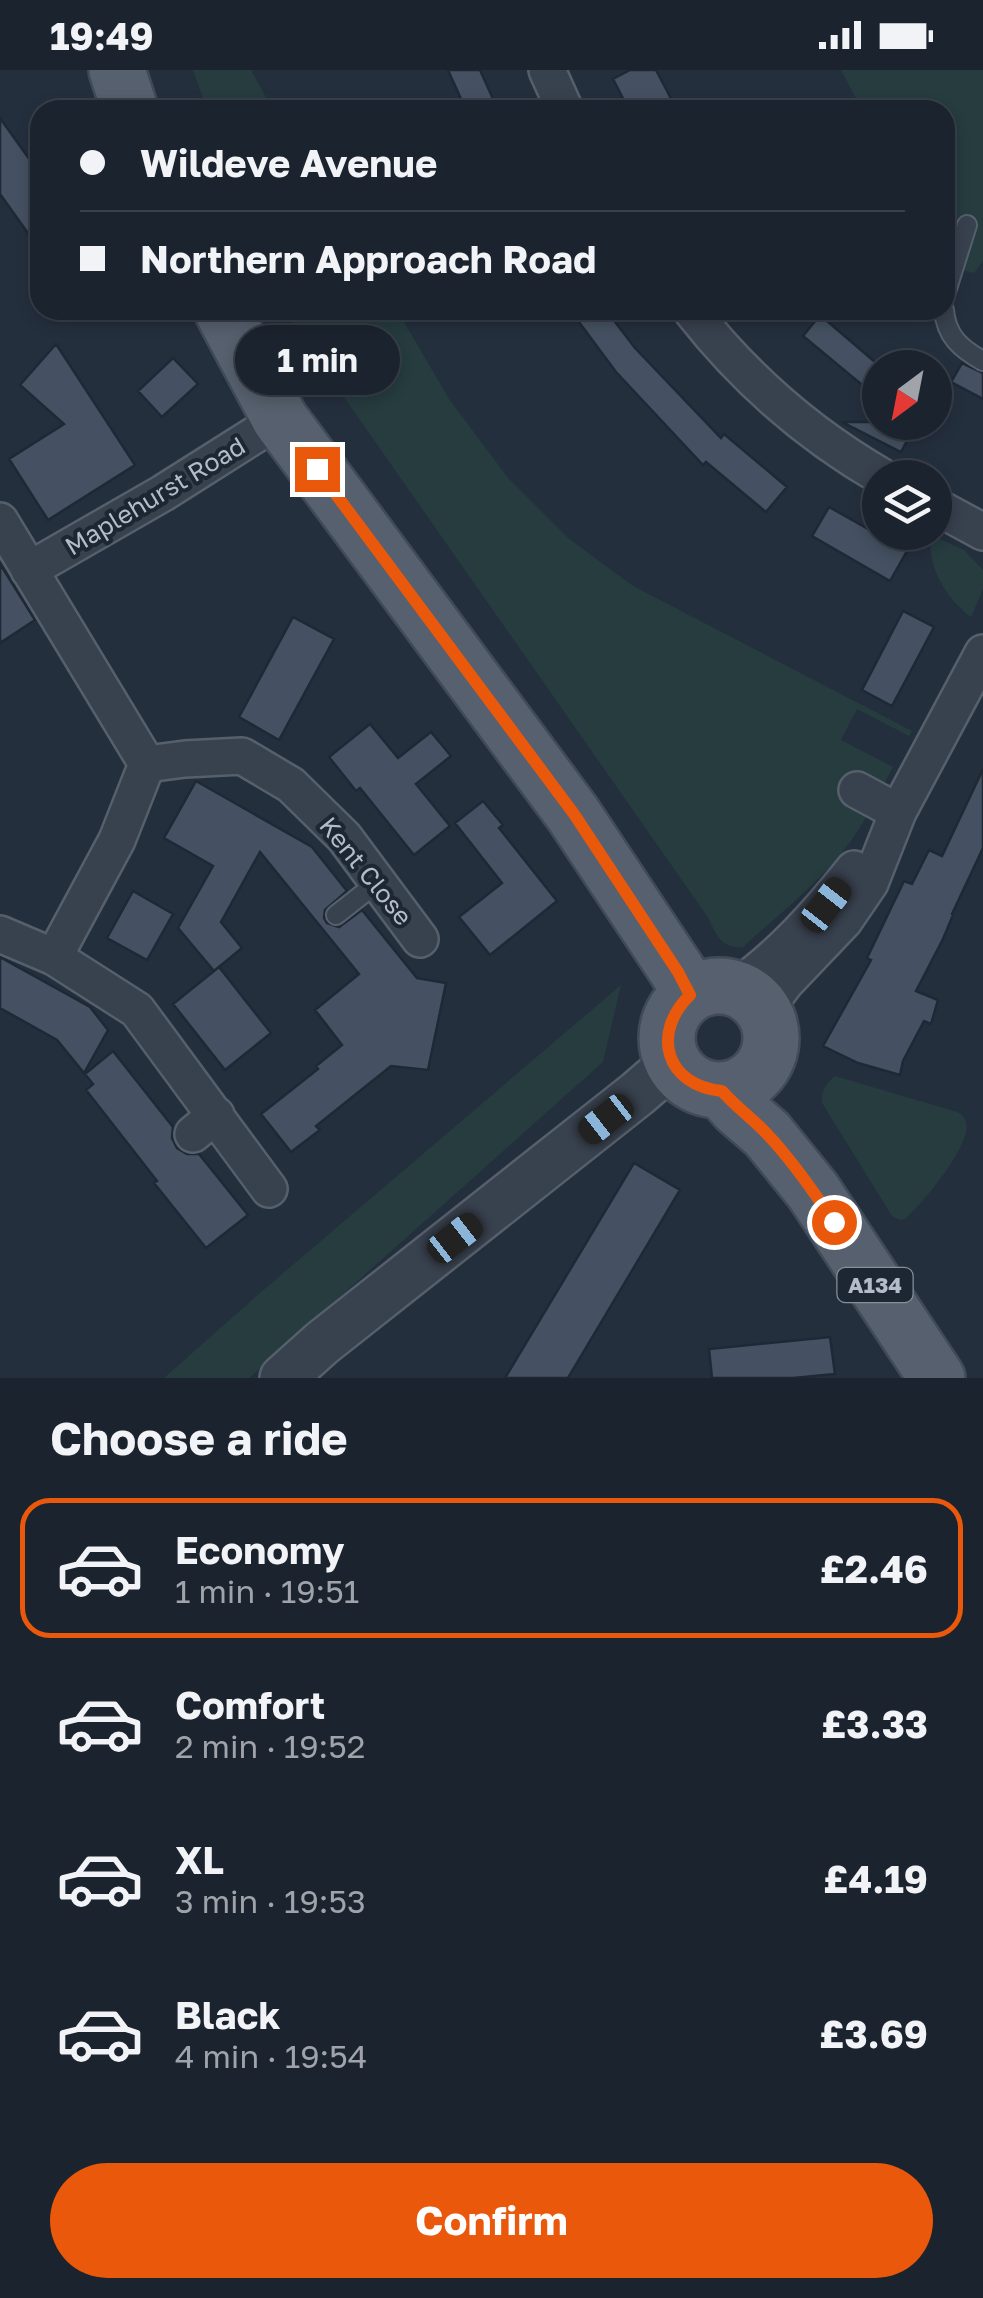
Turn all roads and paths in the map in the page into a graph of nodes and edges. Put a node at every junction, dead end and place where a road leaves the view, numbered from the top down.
1 (118, 70) edge
2 (547, 70) edge
3 (127, 100) edge
4 (560, 100) edge
5 (966, 225) dead end
6 (955, 262) edge
7 (227, 320) edge
8 (698, 320) edge
9 (945, 320) edge
10 (983, 361) edge
11 (280, 420) junction
12 (862, 464) edge
13 (952, 515) edge
14 (0, 520) edge
15 (983, 532) edge
16 (30, 570) junction
17 (983, 654) edge
18 (147, 764) junction
19 (857, 790) dead end
20 (895, 820) junction
21 (378, 882) junction
22 (336, 916) dead end
23 (0, 934) edge
24 (420, 938) dead end
25 (54, 956) junction
26 (739, 1014) junction
27 (673, 1063) junction
28 (722, 1091) junction
29 (269, 1188) dead end
30 (813, 1191) junction
31 (283, 1378) edge
32 (937, 1378) edge

1 - 3 main road
2 - 4 street
5 - 6 lane
7 - 11 main road, A134
8 - 12 street
9 - 10 lane
11 - 16 street, Maplehurst Road
11 - 26 main road, A134
13 - 15 street
14 - 16 street
16 - 18 street
17 - 20 street
18 - 21 street, Kent Close
18 - 25 street
19 - 20 street
20 - 26 street
21 - 22 lane
21 - 24 street, Kent Close
23 - 25 street
25 - 29 street
26 - 27 main road
26 - 28 main road
26 - 30 main road, A134
27 - 28 main road
27 - 31 street
28 - 30 main road, A134
30 - 32 main road, A134

